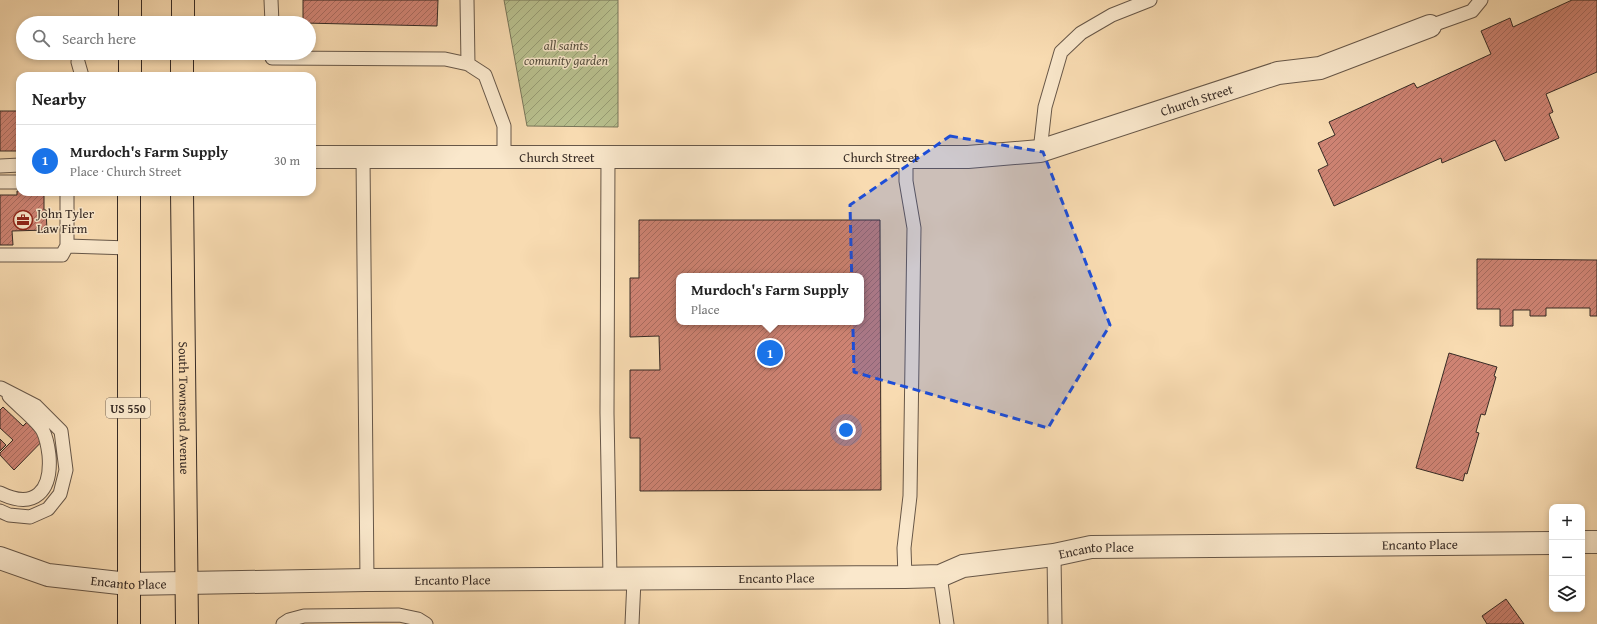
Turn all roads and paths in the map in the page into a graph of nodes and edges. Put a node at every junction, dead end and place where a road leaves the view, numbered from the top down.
1 (130, 0) edge
2 (183, 0) edge
3 (272, 0) edge
4 (467, 0) edge
5 (1150, 0) edge
6 (1481, 0) edge
7 (130, 16) edge
8 (183, 16) edge
9 (272, 16) edge
10 (1430, 26) joint
11 (316, 58) edge
12 (130, 60) edge
13 (182, 60) edge
14 (78, 62) dead end
15 (468, 64) junction
16 (81, 72) edge
17 (130, 72) edge
18 (182, 72) edge
19 (1040, 151) junction
20 (316, 157) edge
21 (363, 157) junction
22 (504, 157) junction
23 (608, 157) junction
24 (906, 157) junction
25 (16, 165) edge
26 (0, 166) edge
27 (0, 182) edge
28 (16, 182) edge
29 (67, 196) edge
30 (129, 196) edge
31 (182, 196) edge
32 (67, 246) junction
33 (129, 248) junction
34 (0, 255) edge
35 (1, 388) edge
36 (0, 493) edge
37 (0, 511) edge
38 (1585, 542) edge
39 (1597, 542) edge
40 (1549, 543) edge
41 (1054, 555) junction
42 (0, 558) edge
43 (940, 576) junction
44 (905, 577) junction
45 (610, 578) junction
46 (367, 580) junction
47 (634, 580) junction
48 (128, 584) junction
49 (186, 584) junction
50 (129, 624) edge
51 (187, 624) edge
52 (283, 624) edge
53 (426, 624) edge
54 (632, 624) edge
55 (947, 624) edge
56 (1055, 624) edge

1 - 7 highway
2 - 8 highway
3 - 9 lane
4 - 15 lane
5 - 19 lane
6 - 10 lane
10 - 19 street, Church Street
11 - 15 lane
12 - 17 highway
13 - 18 highway
14 - 16 lane
15 - 22 lane
19 - 24 street, Church Street
20 - 21 street, Church Street
21 - 22 street, Church Street
21 - 46 lane
22 - 23 street, Church Street
23 - 24 street, Church Street
23 - 45 lane
24 - 44 lane
25 - 26 lane
27 - 28 lane
29 - 32 lane
30 - 33 highway, US 550
31 - 49 highway, South Townsend Avenue
32 - 33 lane
32 - 34 lane
33 - 48 highway, US 550
35 - 36 lane
35 - 37 lane
38 - 39 street
40 - 41 street, Encanto Place
41 - 43 street, Encanto Place
41 - 56 lane
42 - 48 street, Encanto Place
43 - 44 street, Encanto Place
43 - 55 lane
44 - 47 street, Encanto Place
45 - 46 street, Encanto Place
45 - 47 street, Encanto Place
46 - 49 street, Encanto Place
47 - 54 lane
48 - 49 street, Encanto Place
48 - 50 highway, US 550
49 - 51 highway, South Townsend Avenue
52 - 53 lane

